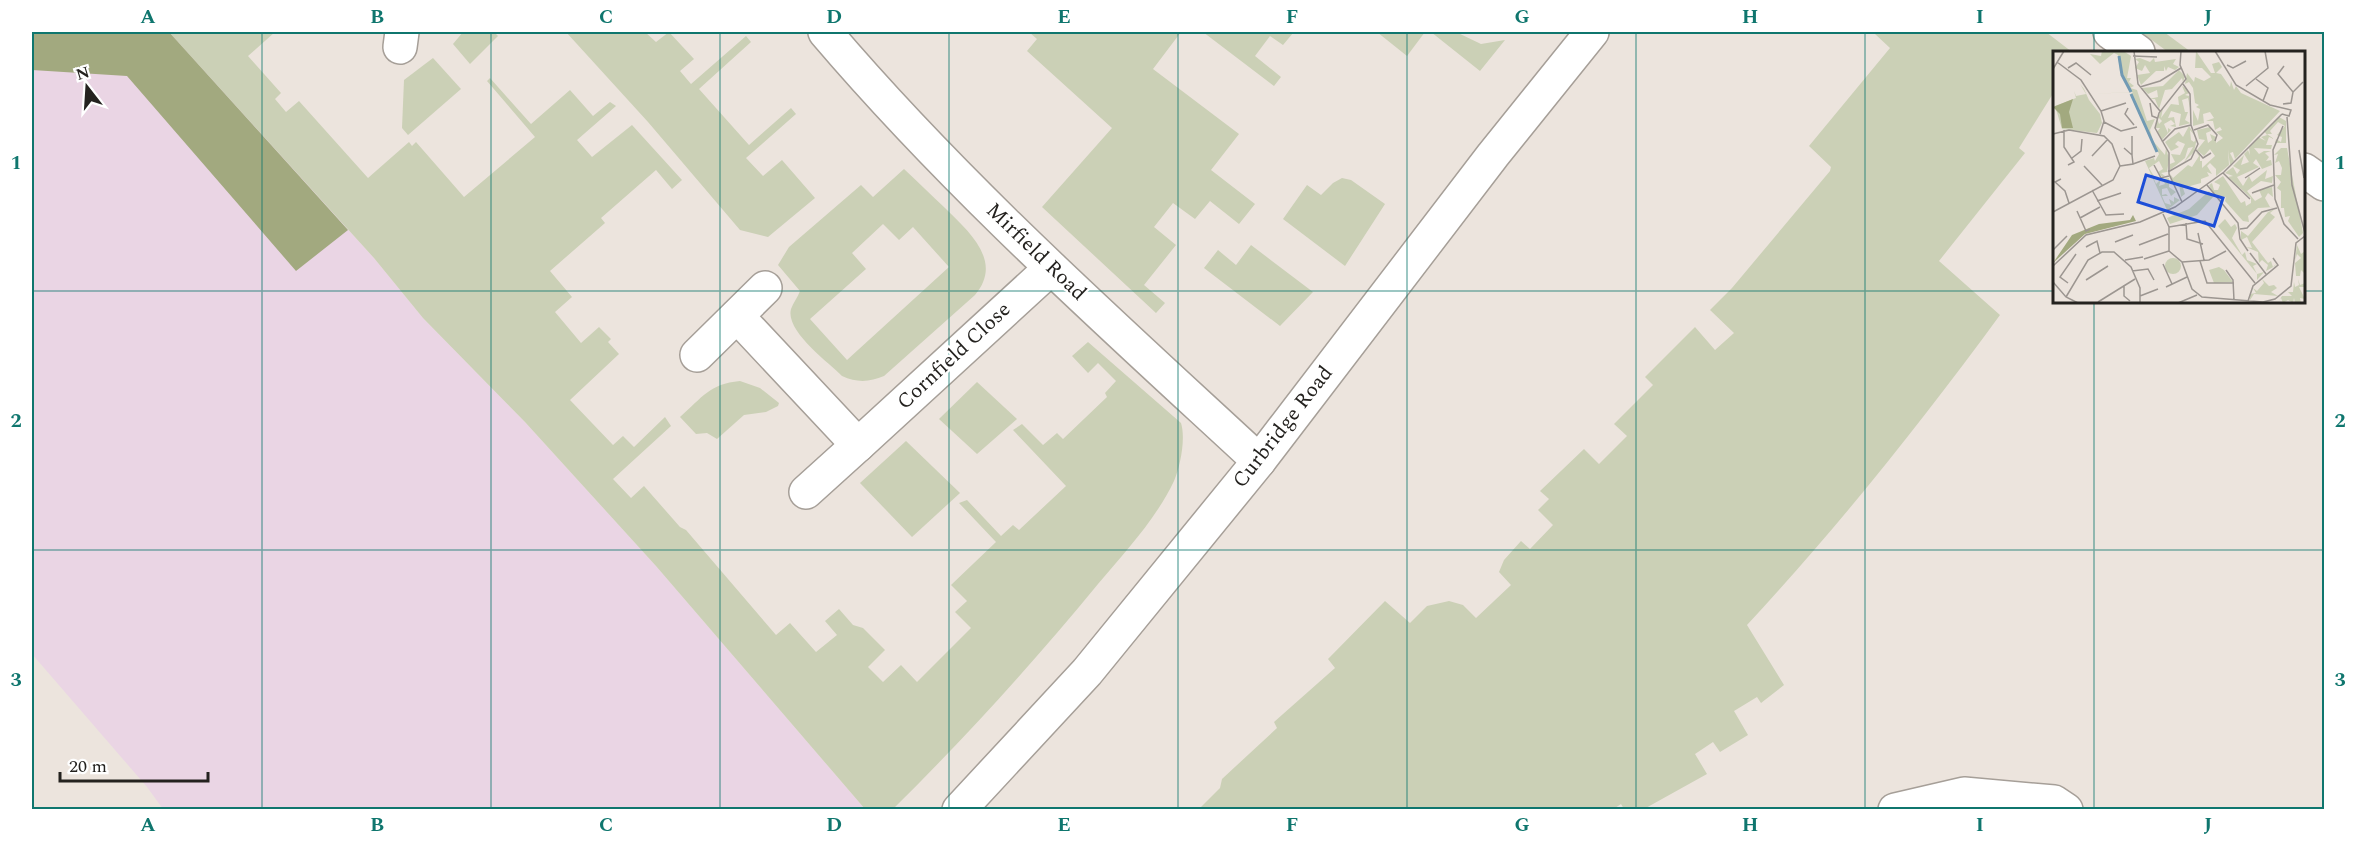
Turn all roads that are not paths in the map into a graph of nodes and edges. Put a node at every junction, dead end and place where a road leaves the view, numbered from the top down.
1 (825, 32) edge
2 (1592, 32) edge
3 (2110, 32) edge
4 (2137, 51) edge
5 (2305, 171) edge
6 (2325, 184) edge
7 (1051, 268) junction
8 (765, 288) dead end
9 (737, 316) junction
10 (696, 355) dead end
11 (858, 445) junction
12 (1259, 461) junction
13 (806, 492) dead end
14 (959, 810) edge
15 (1895, 810) edge
16 (2066, 810) edge

1 - 7 street, Mirfield Road
2 - 12 street, Curbridge Road
3 - 4 street
5 - 6 street
7 - 11 street, Cornfield Close
7 - 12 street, Mirfield Road
8 - 9 street
9 - 10 street
9 - 11 street
11 - 13 street, Cornfield Close
12 - 14 street, Curbridge Road
15 - 16 street

